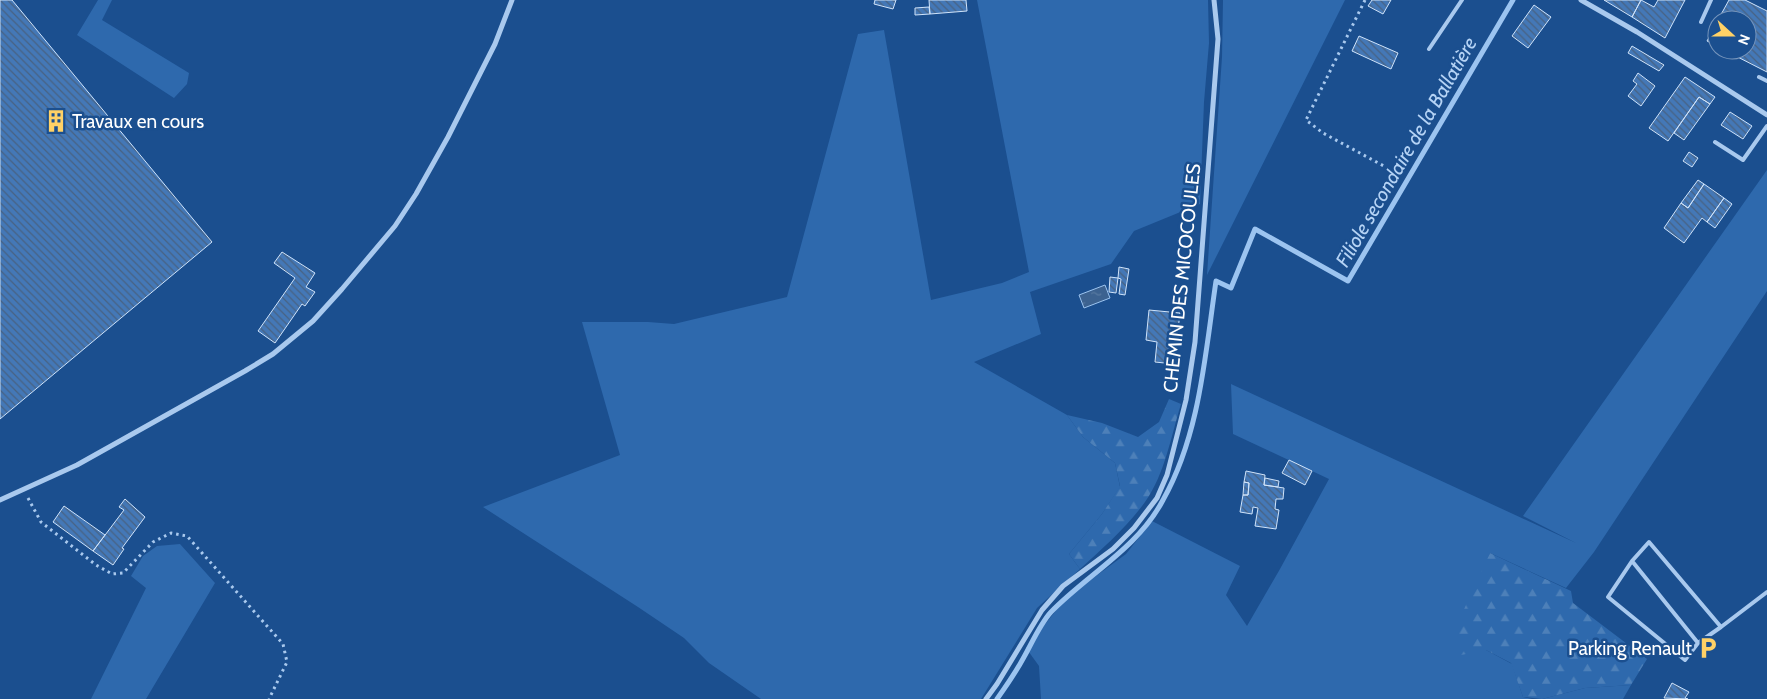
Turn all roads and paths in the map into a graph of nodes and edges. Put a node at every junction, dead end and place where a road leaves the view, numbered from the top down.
1 (512, 0) edge
2 (1214, 0) edge
3 (1365, 0) edge
4 (1462, 0) edge
5 (1581, 0) edge
6 (1711, 0) edge
7 (1700, 22) dead end
8 (1428, 49) dead end
9 (1759, 77) dead end
10 (1767, 80) edge
11 (1767, 115) edge
12 (1767, 126) edge
13 (1716, 142) dead end
14 (1393, 171) dead end
15 (23, 490) junction
16 (0, 500) edge
17 (1632, 561) junction
18 (1767, 592) edge
19 (1721, 627) junction
20 (1698, 643) junction
21 (269, 699) edge
22 (986, 699) edge

1 - 15 street
2 - 22 street, CHEMIN DES MICOCOULES
3 - 14 path
4 - 8 lane
5 - 11 street
6 - 7 lane
9 - 10 lane
12 - 13 lane
15 - 16 street
15 - 21 path
17 - 19 lane
17 - 20 lane
17 - 20 lane
18 - 19 lane
19 - 20 lane

